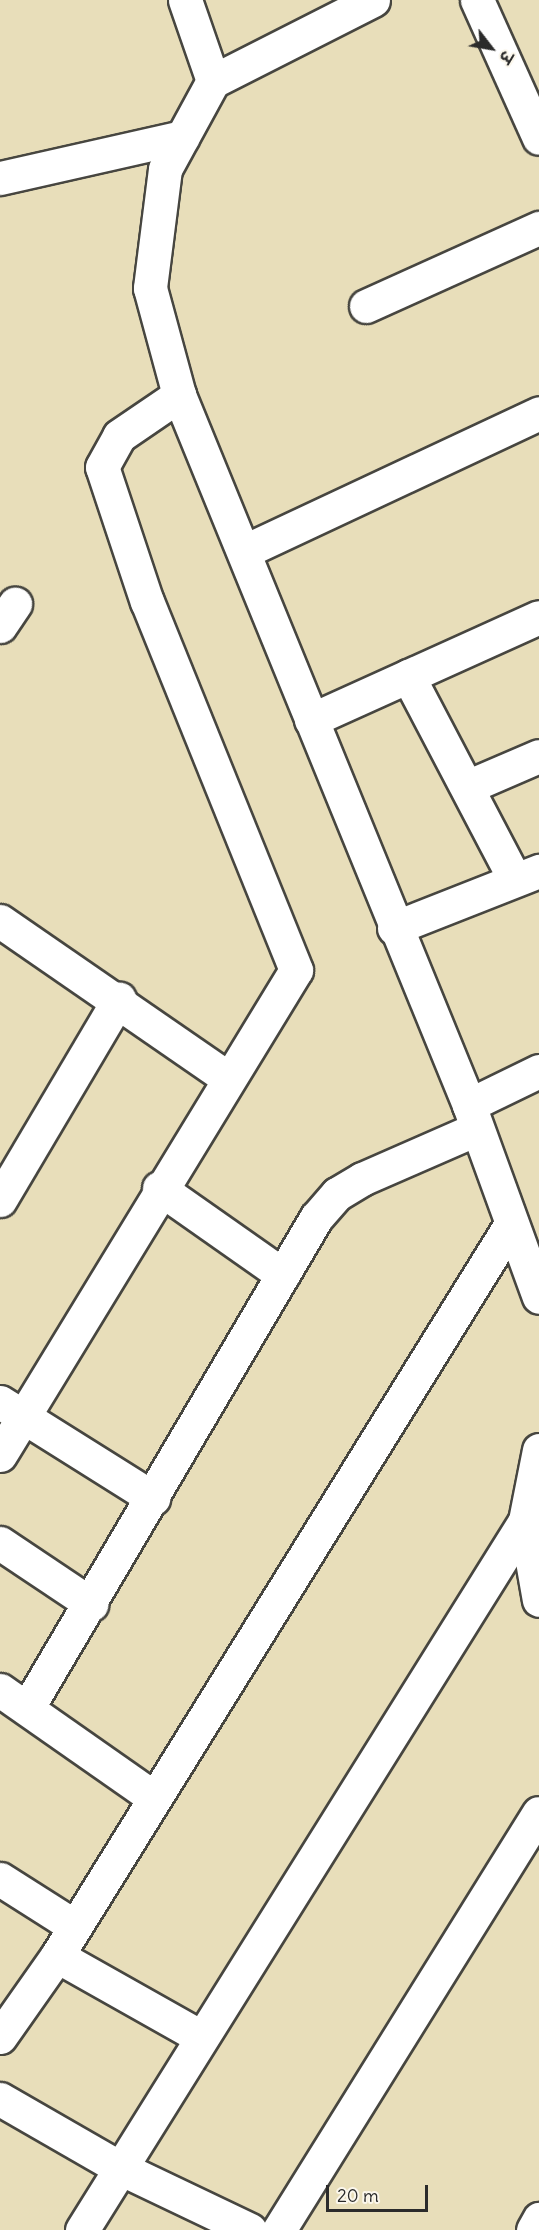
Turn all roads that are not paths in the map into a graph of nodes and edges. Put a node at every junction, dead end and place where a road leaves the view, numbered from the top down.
1 (185, 0) edge
2 (373, 0) edge
3 (477, 0) edge
4 (213, 81) junction
5 (182, 137) junction
6 (539, 138) edge
7 (0, 178) edge
8 (539, 228) edge
9 (366, 306) dead end
10 (179, 395) junction
11 (539, 413) edge
12 (245, 551) junction
13 (539, 617) edge
14 (408, 676) junction
15 (311, 720) junction
16 (539, 756) edge
17 (467, 788) junction
18 (527, 876) edge
19 (0, 921) edge
20 (394, 928) junction
21 (119, 999) junction
22 (539, 1071) edge
23 (228, 1078) junction
24 (471, 1117) junction
25 (159, 1188) junction
26 (0, 1200) edge
27 (511, 1224) junction
28 (283, 1275) junction
29 (536, 1276) edge
30 (12, 1409) edge
31 (539, 1450) edge
32 (0, 1455) edge
33 (153, 1498) junction
34 (532, 1520) edge
35 (0, 1543) edge
36 (539, 1600) edge
37 (91, 1604) junction
38 (0, 1690) edge
39 (28, 1707) junction
40 (154, 1798) junction
41 (539, 1813) edge
42 (0, 1879) edge
43 (74, 1926) junction
44 (57, 1956) junction
45 (0, 2037) edge
46 (201, 2037) junction
47 (0, 2099) edge
48 (120, 2168) junction
49 (539, 2219) edge
50 (82, 2230) edge
51 (250, 2230) edge
52 (279, 2230) edge
53 (533, 2230) edge

1 - 4 street
2 - 4 street
3 - 6 street
4 - 5 street
5 - 7 street
5 - 10 street
8 - 9 street
10 - 12 street
10 - 23 street
11 - 12 street
12 - 15 street
13 - 14 street
14 - 15 street
14 - 17 street
15 - 20 street
16 - 17 street
17 - 18 street
18 - 20 street
19 - 21 street
20 - 24 street
21 - 23 street
21 - 26 street
22 - 24 street
23 - 25 street
24 - 27 street
24 - 28 street
25 - 28 street
25 - 30 street
27 - 29 street
27 - 40 street
28 - 33 street
30 - 32 street
30 - 33 street
31 - 34 street
33 - 37 street
34 - 36 street
34 - 46 street
35 - 37 street
37 - 39 street
38 - 39 street
39 - 40 street
40 - 43 street
41 - 52 street
42 - 43 street
43 - 44 street
44 - 45 street
44 - 46 street
46 - 48 street
47 - 48 street
48 - 50 street
48 - 51 street
49 - 53 street

